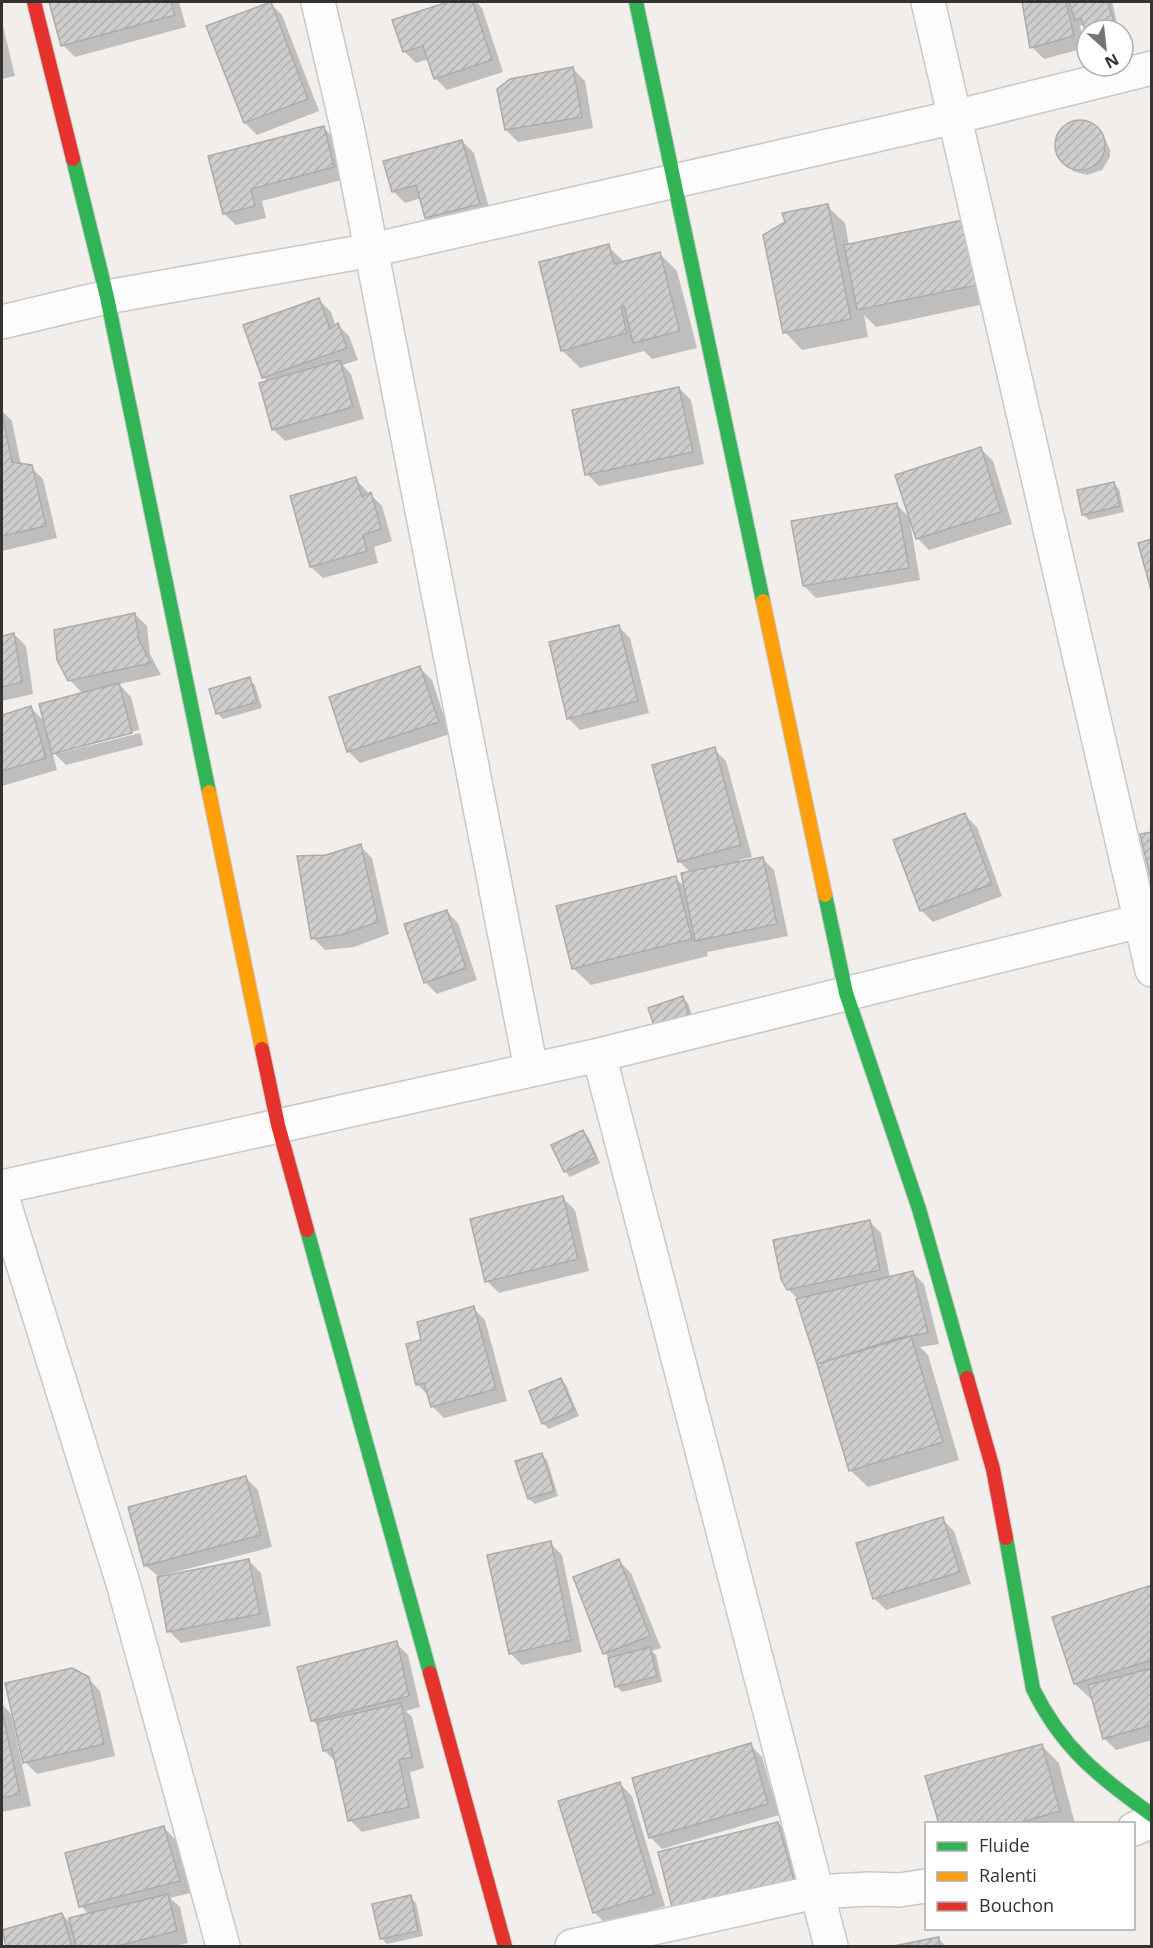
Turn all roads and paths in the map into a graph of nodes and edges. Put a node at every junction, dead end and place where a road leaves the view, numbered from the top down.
1 (34, 2) edge
2 (318, 2) edge
3 (636, 2) edge
4 (928, 2) edge
5 (1152, 68) edge
6 (955, 117) junction
7 (674, 182) junction
8 (372, 250) junction
9 (107, 297) junction
10 (2, 322) edge
11 (1146, 919) edge
12 (1152, 970) edge
13 (846, 993) junction
14 (599, 1055) junction
15 (531, 1070) junction
16 (278, 1125) junction
17 (2, 1187) edge
18 (2, 1197) edge
19 (1152, 1815) edge
20 (1152, 1821) edge
21 (1135, 1829) edge
22 (925, 1886) edge
23 (816, 1892) junction
24 (223, 1947) edge
25 (505, 1947) edge
26 (572, 1947) edge
27 (831, 1947) edge

1 - 9 street
2 - 8 street
3 - 7 street
4 - 6 street
5 - 6 street
6 - 7 street
6 - 11 street
7 - 8 street
7 - 13 street
8 - 9 street
8 - 15 street
9 - 10 street
9 - 16 street
11 - 12 street
11 - 13 street
13 - 14 street
13 - 19 street
14 - 15 street
14 - 23 street
15 - 16 street
16 - 17 street
16 - 25 street
18 - 24 street
20 - 21 street
22 - 23 street
23 - 26 street
23 - 27 street

